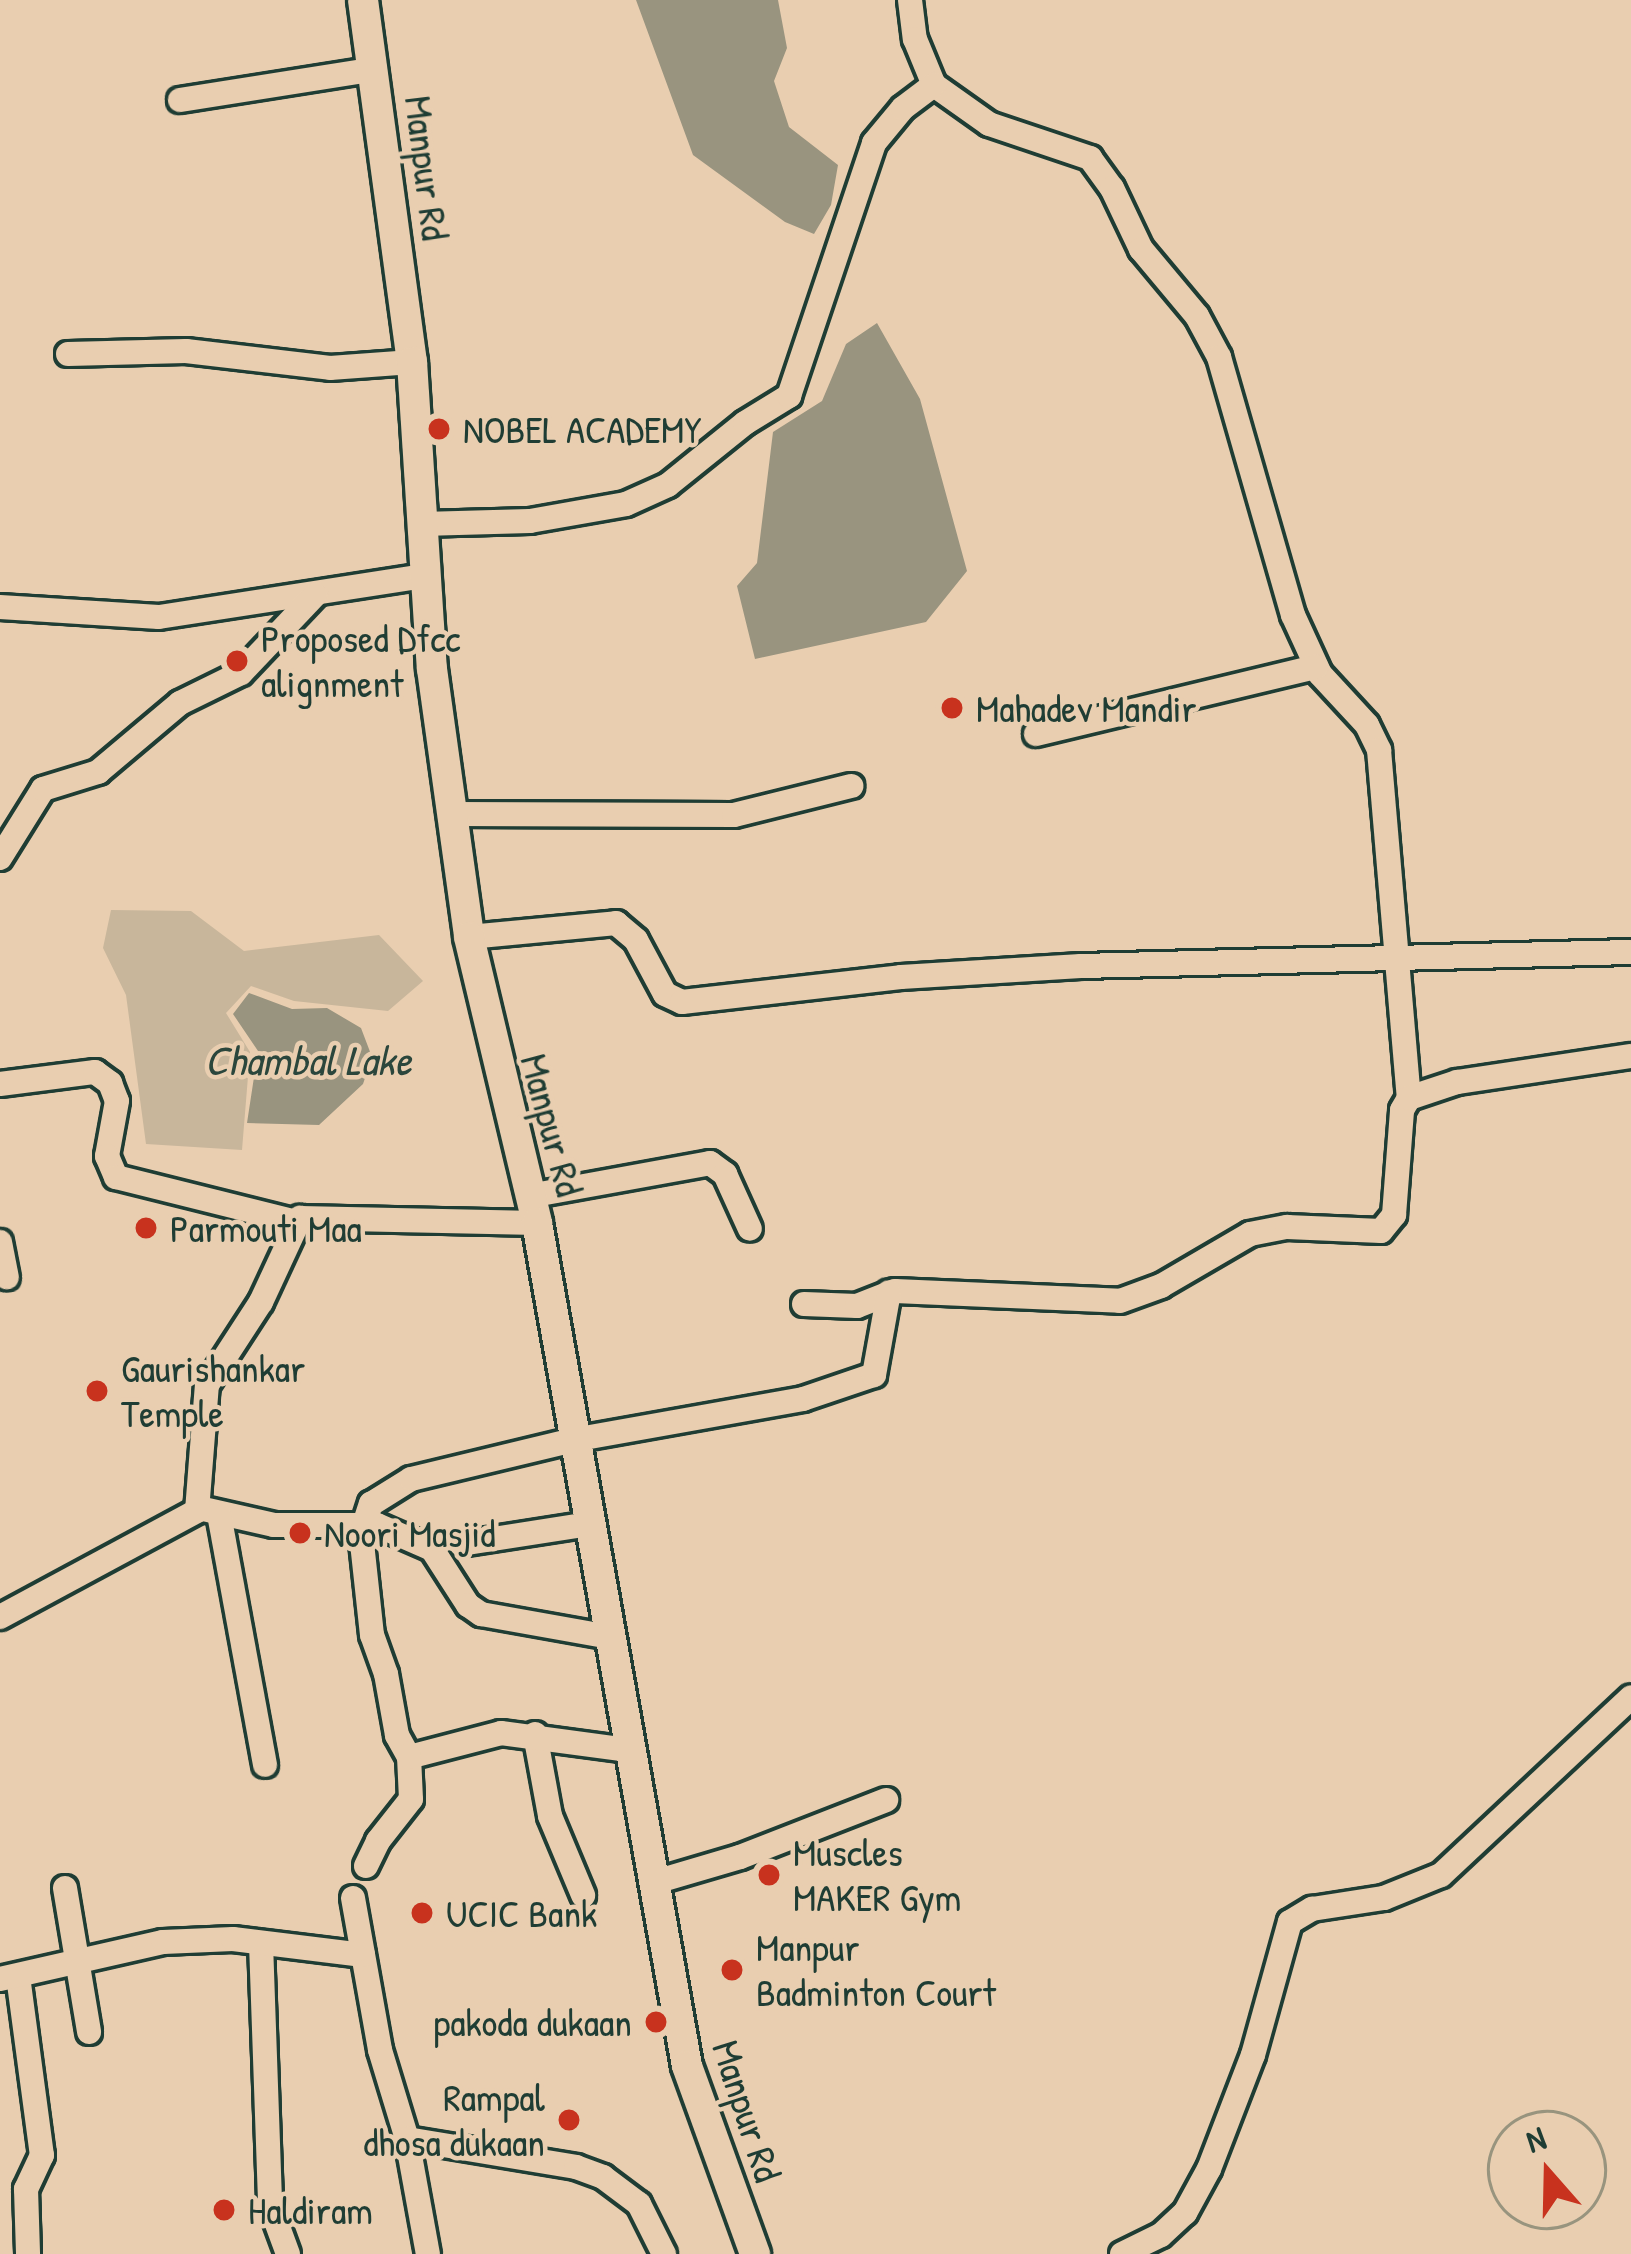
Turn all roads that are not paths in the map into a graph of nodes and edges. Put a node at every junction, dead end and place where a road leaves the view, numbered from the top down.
1 (363, 0) edge
2 (910, 0) edge
3 (375, 69) junction
4 (934, 85) junction
5 (180, 100) dead end
6 (68, 354) dead end
7 (412, 362) junction
8 (422, 524) junction
9 (424, 576) junction
10 (315, 595) junction
11 (0, 607) edge
12 (1316, 667) junction
13 (1036, 734) dead end
14 (851, 786) dead end
15 (452, 814) junction
16 (0, 858) edge
17 (470, 938) junction
18 (1631, 952) edge
19 (1400, 957) junction
20 (1631, 1056) edge
21 (0, 1084) edge
22 (1409, 1098) junction
23 (533, 1209) junction
24 (296, 1222) junction
25 (750, 1228) dead end
26 (0, 1242) edge
27 (7, 1277) dead end
28 (889, 1292) junction
29 (804, 1304) dead end
30 (573, 1440) junction
31 (209, 1511) junction
32 (368, 1523) junction
33 (588, 1524) junction
34 (461, 1544) dead end
35 (0, 1617) edge
36 (610, 1637) junction
37 (1631, 1697) edge
38 (535, 1734) junction
39 (629, 1750) junction
40 (409, 1757) junction
41 (265, 1765) dead end
42 (886, 1800) dead end
43 (366, 1866) dead end
44 (655, 1882) junction
45 (65, 1888) dead end
46 (583, 1895) dead end
47 (353, 1898) dead end
48 (261, 1943) junction
49 (363, 1955) junction
50 (78, 1962) junction
51 (9, 1977) edge
52 (89, 2032) dead end
53 (406, 2138) junction
54 (28, 2254) edge
55 (288, 2254) edge
56 (428, 2254) edge
57 (664, 2254) edge
58 (755, 2254) edge
59 (1122, 2254) edge

1 - 3 main road, Manpur Rd
2 - 4 street
3 - 5 street
3 - 7 main road, Manpur Rd
4 - 8 street
4 - 12 street
6 - 7 street
7 - 8 main road, Manpur Rd
8 - 9 main road, Manpur Rd
9 - 10 street
9 - 15 main road, Manpur Rd
10 - 11 street
10 - 16 street
12 - 13 street
12 - 19 street
14 - 15 street
15 - 17 main road, Manpur Rd
17 - 19 street
17 - 23 main road, Manpur Rd
18 - 19 street
19 - 22 street
20 - 22 street
21 - 24 street
22 - 28 street
23 - 24 street
23 - 25 street
23 - 30 main road, Manpur Rd
24 - 31 street
26 - 27 street
28 - 29 street
28 - 30 street
30 - 32 street
30 - 33 main road, Manpur Rd
31 - 32 street
31 - 35 street
31 - 41 street
32 - 36 street
32 - 40 street
33 - 34 street
33 - 36 main road, Manpur Rd
36 - 39 main road, Manpur Rd
37 - 59 street
38 - 39 street
38 - 40 street
38 - 46 street
39 - 44 main road, Manpur Rd
40 - 43 street
42 - 44 street
44 - 58 main road, Manpur Rd
45 - 50 street
47 - 49 street
48 - 49 street
48 - 50 street
48 - 55 street
49 - 53 street
50 - 51 street
50 - 52 street
51 - 54 street
53 - 56 street
53 - 57 street

